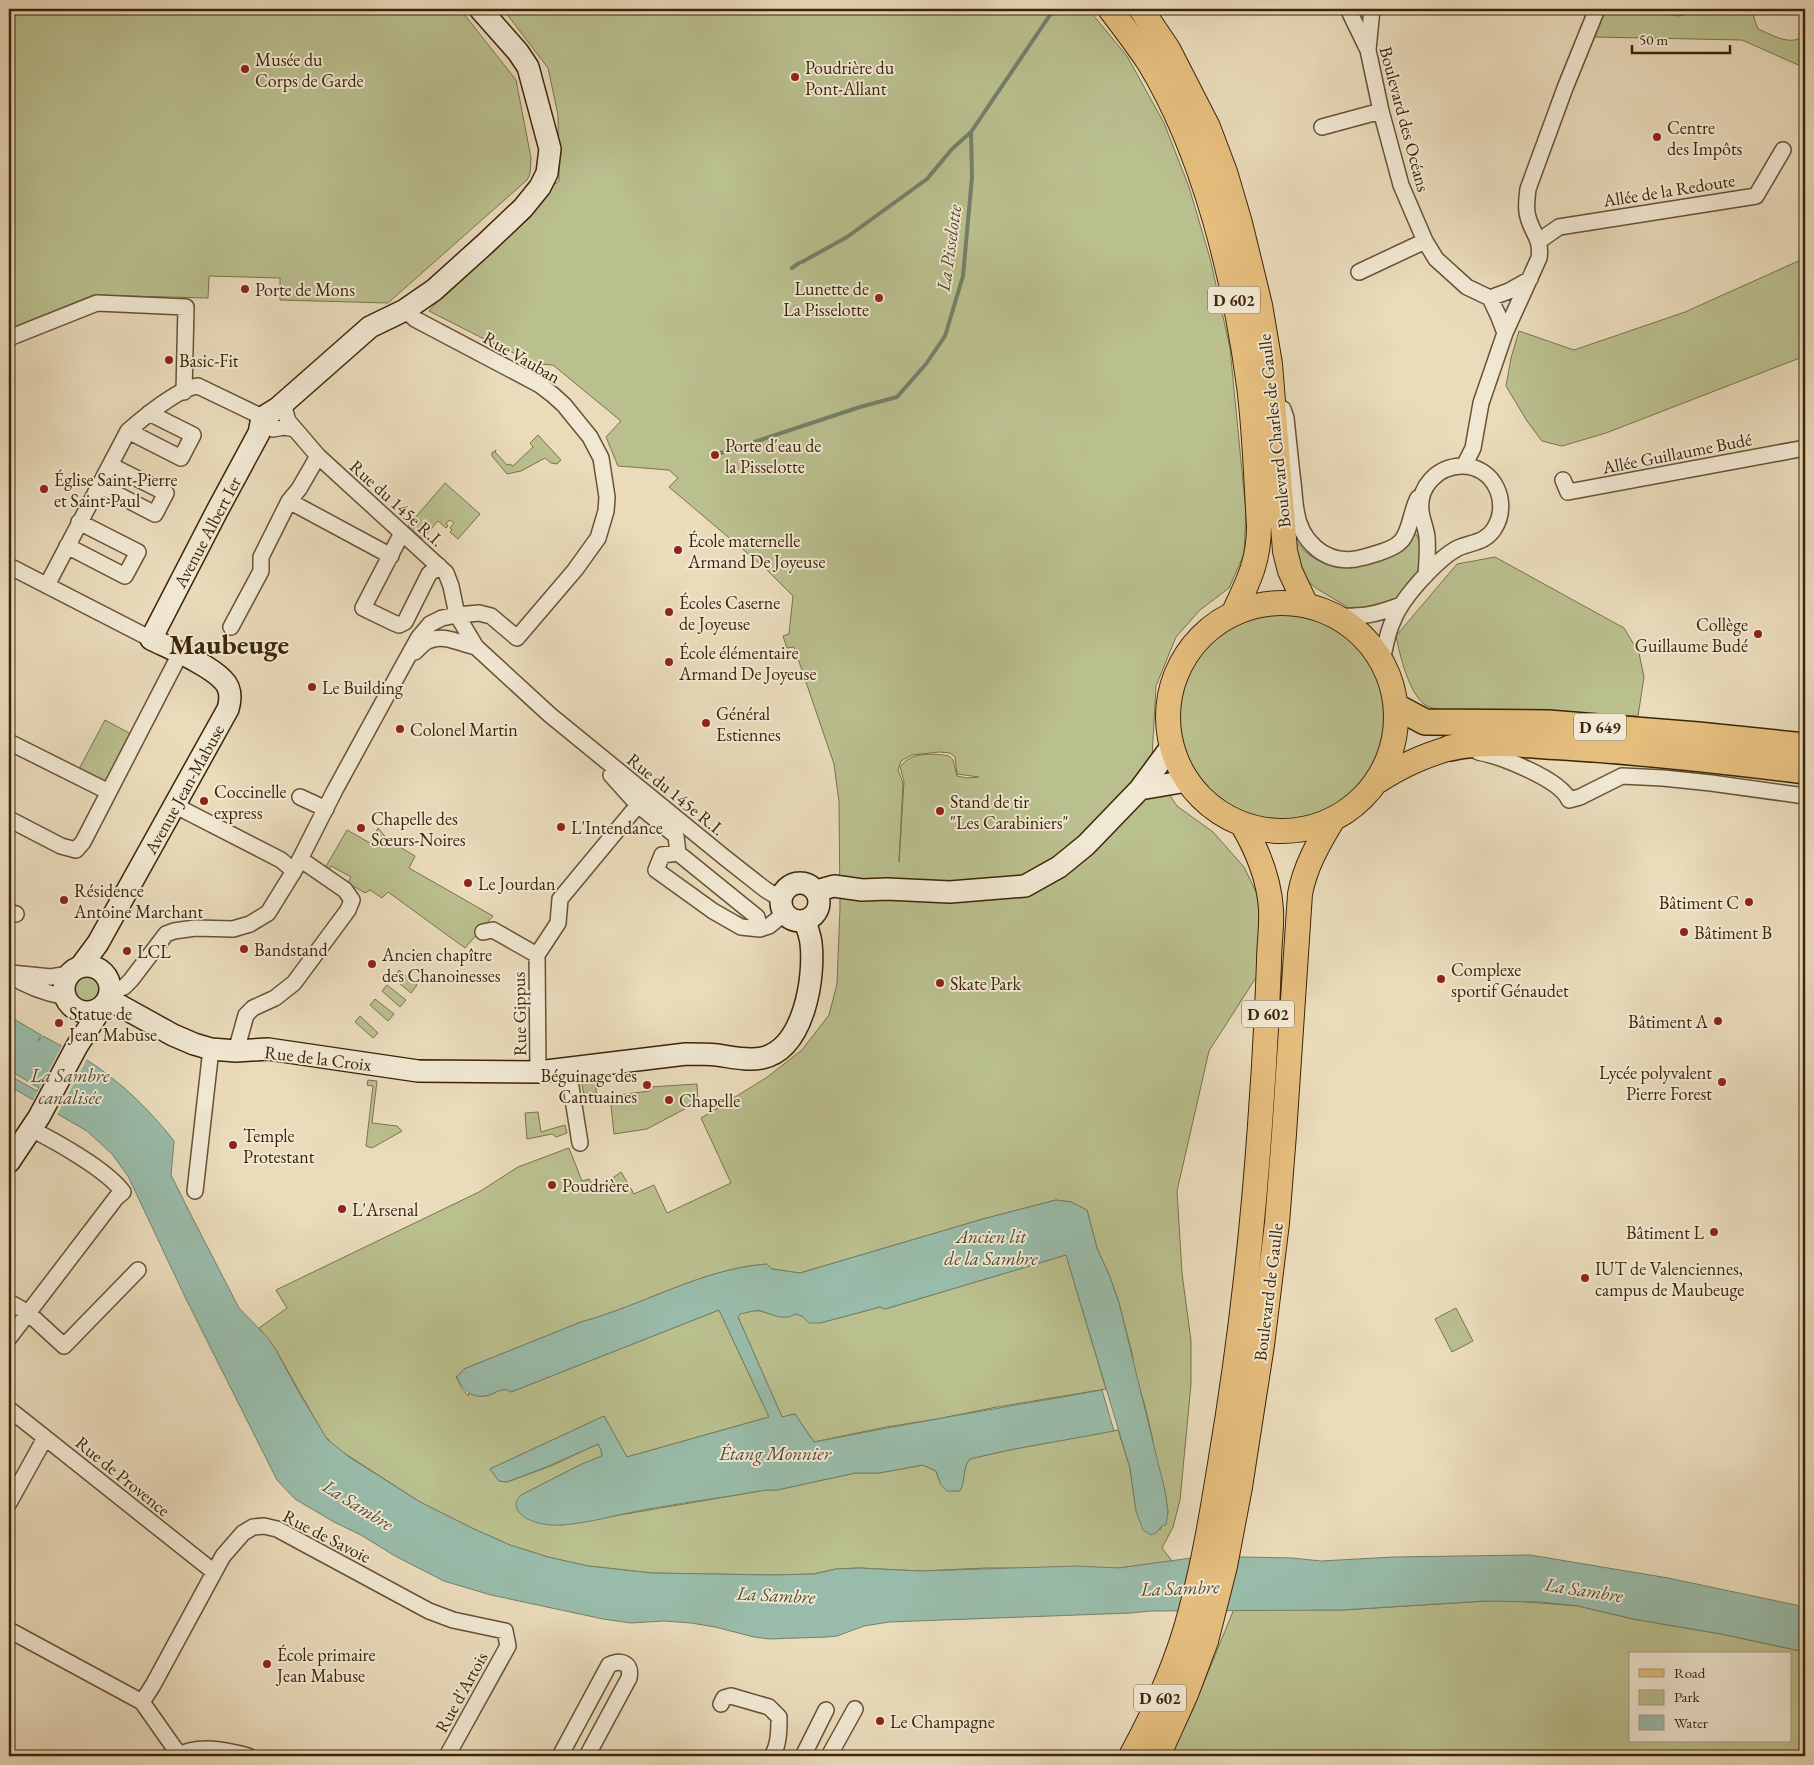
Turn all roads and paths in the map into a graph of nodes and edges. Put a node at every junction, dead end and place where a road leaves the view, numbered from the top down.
1 (1110, 9) edge
2 (1141, 9) edge
3 (1348, 9) edge
4 (1372, 9) edge
5 (1596, 9) edge
6 (485, 10) edge
7 (1368, 50) junction
8 (1381, 111) junction
9 (1322, 127) dead end
10 (1783, 150) dead end
11 (1425, 241) junction
12 (1539, 241) junction
13 (1359, 272) dead end
14 (1530, 279) junction
15 (1490, 298) junction
16 (405, 310) junction
17 (1505, 333) junction
18 (9, 338) edge
19 (1270, 364) junction
20 (184, 392) junction
21 (149, 413) junction
22 (270, 421) junction
23 (128, 431) junction
24 (1805, 448) edge
25 (318, 456) junction
26 (110, 464) junction
27 (1464, 466) junction
28 (1563, 480) dead end
29 (99, 486) junction
30 (1426, 486) junction
31 (289, 501) junction
32 (79, 522) junction
33 (402, 533) junction
34 (67, 546) junction
35 (391, 556) junction
36 (9, 566) edge
37 (439, 566) junction
38 (1426, 575) junction
39 (47, 586) junction
40 (1306, 605) junction
41 (1400, 605) junction
42 (1233, 614) junction
43 (457, 615) junction
44 (1335, 616) junction
45 (232, 627) dead end
46 (151, 639) junction
47 (476, 647) junction
48 (180, 654) junction
49 (1382, 661) junction
50 (405, 662) junction
51 (1397, 707) junction
52 (550, 715) junction
53 (9, 742) edge
54 (1171, 746) junction
55 (1805, 746) edge
56 (1450, 748) junction
57 (1805, 771) edge
58 (1187, 781) junction
59 (1378, 781) junction
60 (1140, 789) junction
61 (109, 792) junction
62 (1805, 796) edge
63 (300, 797) dead end
64 (174, 805) junction
65 (638, 805) junction
66 (326, 809) junction
67 (9, 818) edge
68 (1332, 820) junction
69 (1242, 824) junction
70 (153, 844) junction
71 (678, 853) junction
72 (297, 865) junction
73 (818, 898) junction
74 (783, 906) junction
75 (805, 921) junction
76 (760, 929) junction
77 (483, 932) dead end
78 (537, 955) junction
79 (75, 970) junction
80 (9, 974) edge
81 (107, 994) junction
82 (69, 1002) junction
83 (77, 1047) junction
84 (211, 1049) junction
85 (236, 1051) junction
86 (568, 1068) junction
87 (538, 1072) junction
88 (36, 1121) junction
89 (580, 1143) dead end
90 (9, 1162) edge
91 (195, 1191) dead end
92 (138, 1270) dead end
93 (9, 1302) edge
94 (27, 1312) junction
95 (9, 1338) edge
96 (9, 1409) edge
97 (45, 1438) junction
98 (9, 1503) edge
99 (214, 1572) junction
100 (9, 1630) edge
101 (508, 1646) joint
102 (142, 1702) junction
103 (721, 1704) dead end
104 (855, 1709) dead end
105 (826, 1710) dead end
106 (179, 1756) edge
107 (248, 1756) edge
108 (447, 1756) edge
109 (560, 1756) edge
110 (587, 1756) edge
111 (772, 1756) edge
112 (803, 1756) edge
113 (829, 1756) edge
114 (1131, 1756) edge
115 (1158, 1756) edge

1 - 42 main road, Boulevard Charles de Gaulle / D 602
2 - 19 main road, Boulevard Charles de Gaulle / D 602
3 - 7 street, Boulevard des Océans
4 - 7 street
5 - 12 street
6 - 16 main road, Avenue Albert Ier
7 - 8 street, Boulevard des Océans
8 - 9 street
8 - 11 street, Boulevard des Océans
10 - 12 street, Allée de la Redoute
11 - 13 street
11 - 15 street, Boulevard des Océans
12 - 14 street
14 - 15 street
14 - 17 street
15 - 17 street
16 - 22 main road, Avenue Albert Ier
16 - 43 street, Rue Vauban
17 - 27 street
18 - 20 street
19 - 30 street
19 - 40 main road, Boulevard Charles de Gaulle / D 602
20 - 21 street
20 - 22 street
21 - 23 street
21 - 23 street
22 - 25 street, Rue du 145e R.I.
22 - 46 main road, Avenue Albert Ier
23 - 26 street
24 - 28 street, Allée Guillaume Budé
25 - 31 street
25 - 33 street, Rue du 145e R.I.
26 - 29 street
26 - 29 street
27 - 30 street
27 - 38 street
29 - 32 street
30 - 38 street
31 - 35 street
31 - 45 street
32 - 34 street
32 - 34 street
33 - 35 street
33 - 37 street, Rue du 145e R.I.
34 - 39 street
35 - 37 street
36 - 39 street
37 - 43 street, Rue du 145e R.I.
38 - 41 street
39 - 46 street
40 - 42 main road
40 - 44 main road
41 - 44 street
41 - 49 street
42 - 54 main road
43 - 47 street, Rue du 145e R.I.
43 - 50 street
44 - 49 main road
46 - 48 main road, Avenue Jean-Mabuse
47 - 50 street
47 - 52 street, Rue du 145e R.I.
48 - 61 street
48 - 64 main road, Avenue Jean-Mabuse
49 - 51 main road
50 - 66 street
51 - 55 highway, D 649
51 - 59 main road
52 - 65 street, Rue du 145e R.I.
52 - 74 street, Rue du 145e R.I.
53 - 61 street
54 - 58 main road
54 - 60 main road
56 - 57 highway, D 649
56 - 59 main road, D 649
56 - 62 street
58 - 60 main road
58 - 69 main road
59 - 68 main road
60 - 73 main road
61 - 67 street
63 - 66 street
64 - 70 main road, Avenue Jean-Mabuse
64 - 72 street
65 - 71 street, Rue du 145e R.I.
65 - 78 street
66 - 72 street
68 - 69 main road
68 - 115 main road, Boulevard de Gaulle / D 602
69 - 114 main road, Boulevard de Gaulle / D 602
70 - 79 main road, Avenue Jean-Mabuse
70 - 81 main road
71 - 76 street
71 - 76 street
72 - 81 street
72 - 85 street
73 - 74 main road
73 - 75 main road
74 - 75 main road
74 - 76 street
75 - 86 main road, Rue de la Croix
77 - 78 street
78 - 87 street, Rue Gippus
79 - 80 street
79 - 81 main road
79 - 82 main road
80 - 82 street
81 - 82 main road
81 - 83 main road
81 - 84 main road, Rue de la Croix
82 - 83 main road
83 - 88 main road
84 - 85 main road, Rue de la Croix
84 - 91 street
85 - 87 main road, Rue de la Croix
86 - 87 main road, Rue de la Croix
86 - 89 street
88 - 90 main road
88 - 94 street
92 - 94 street
93 - 94 street
94 - 95 street
96 - 97 street, Rue de Provence
97 - 98 street
97 - 99 street, Rue de Provence
99 - 101 street, Rue de Savoie
99 - 102 street, Rue de Savoie
100 - 102 street
101 - 108 street, Rue d'Artois
102 - 106 street
103 - 111 street
104 - 113 street
105 - 112 street
106 - 107 street
109 - 110 street

